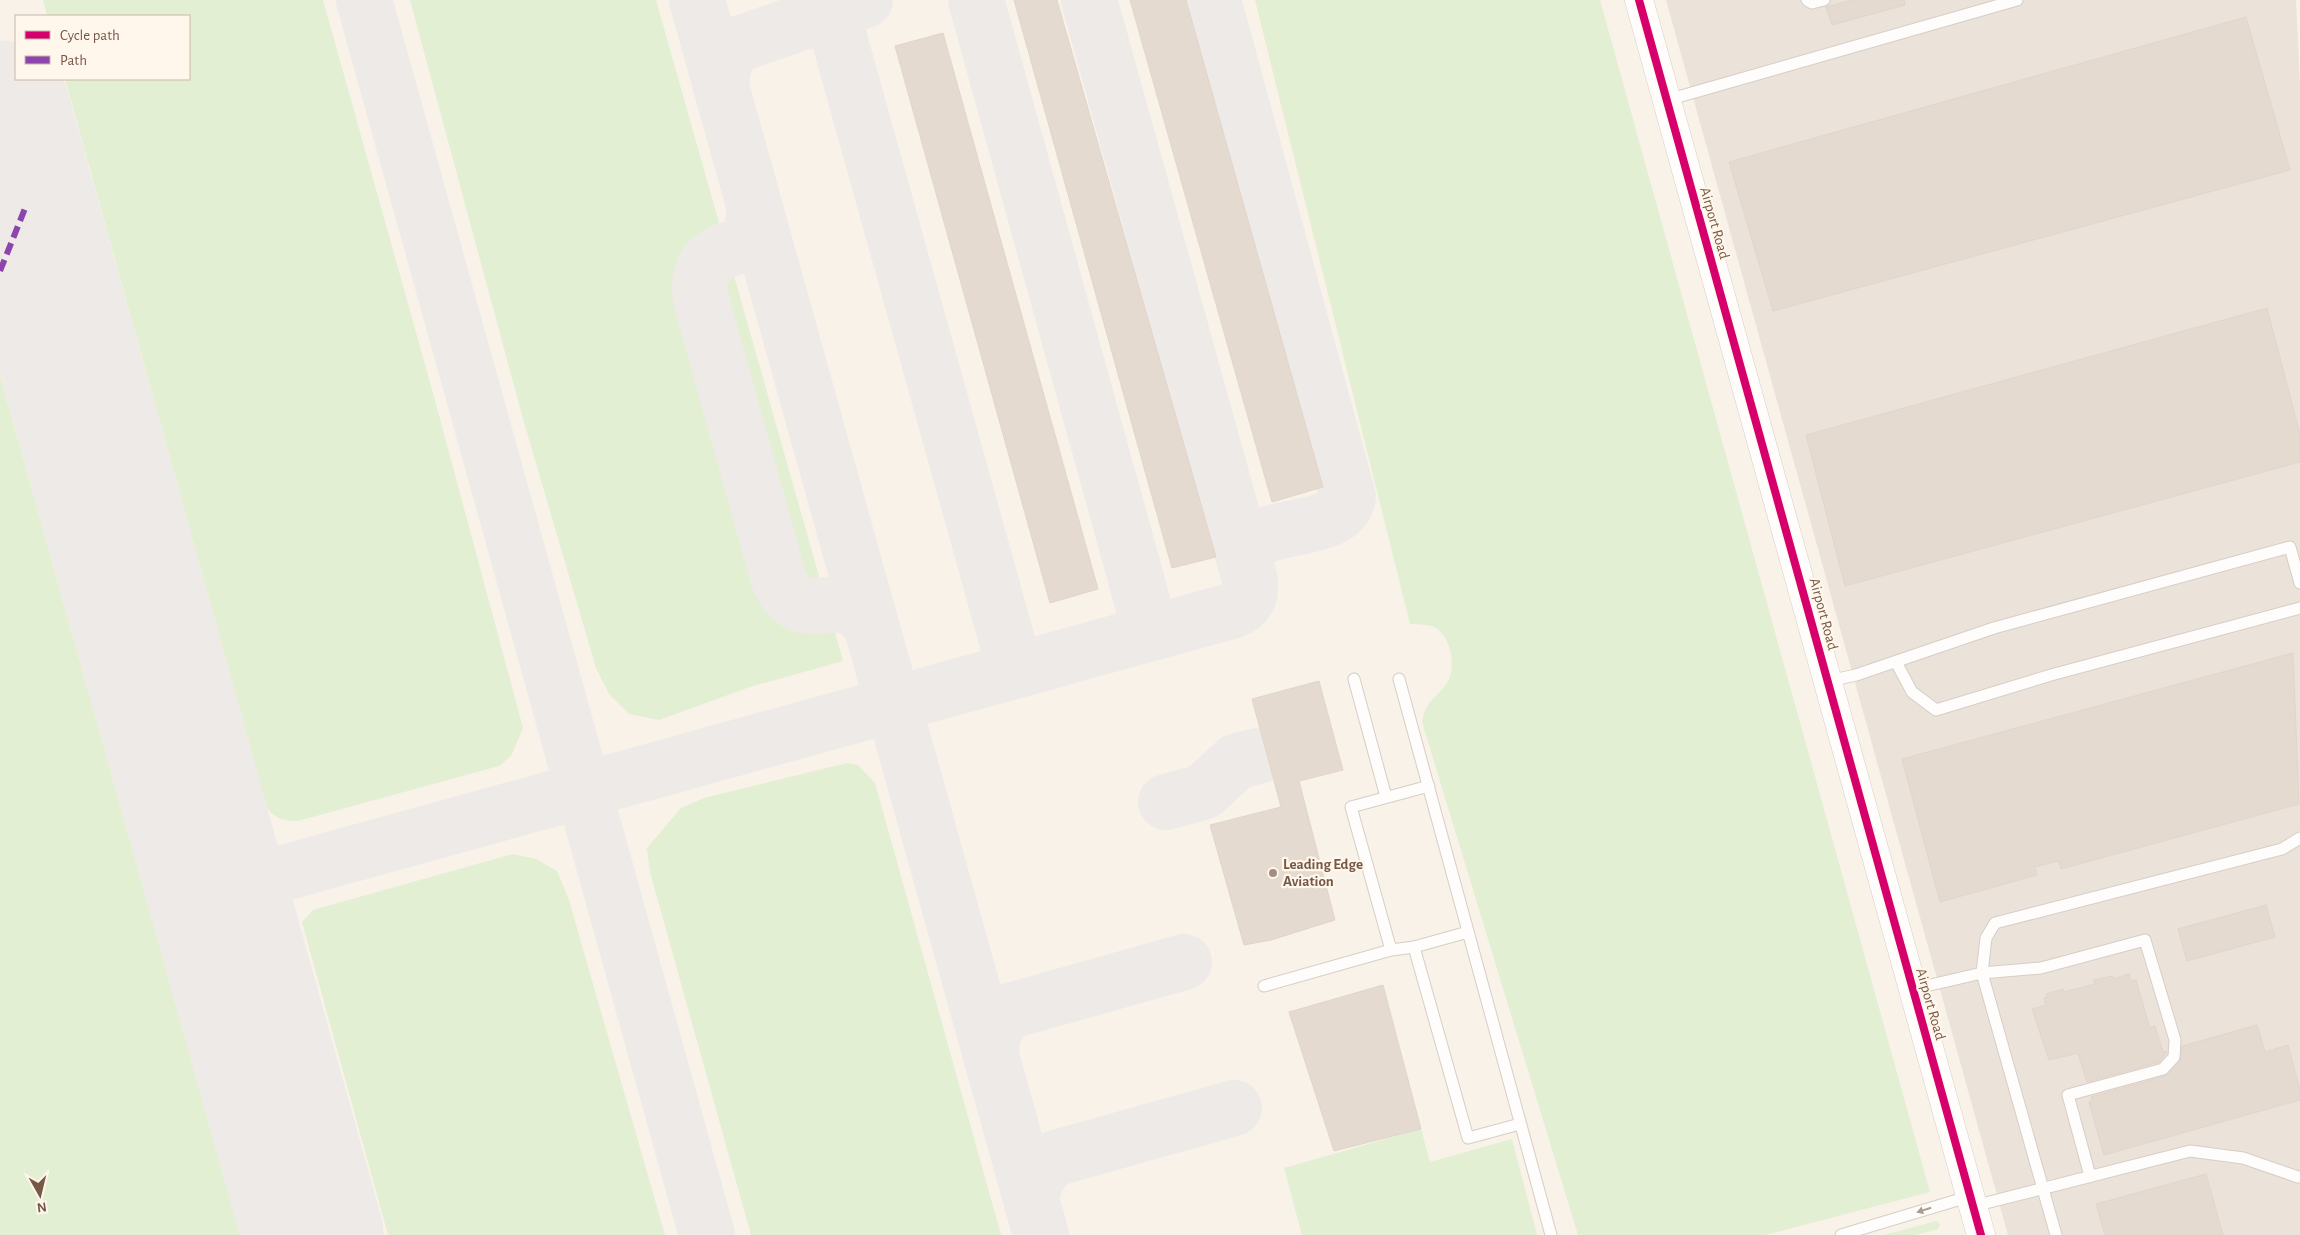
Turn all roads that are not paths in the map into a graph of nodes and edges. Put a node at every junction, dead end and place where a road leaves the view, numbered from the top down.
1 (1638, 0) edge
2 (1807, 0) edge
3 (1824, 0) edge
4 (2016, 0) edge
5 (1666, 100) junction
6 (2300, 584) edge
7 (2300, 608) edge
8 (1896, 662) junction
9 (1354, 679) dead end
10 (1400, 679) dead end
11 (1828, 681) junction
12 (1429, 786) junction
13 (1386, 797) junction
14 (2300, 838) edge
15 (1468, 932) junction
16 (1414, 947) junction
17 (1391, 950) junction
18 (1982, 973) junction
19 (1264, 986) dead end
20 (1913, 990) junction
21 (1520, 1124) junction
22 (2090, 1176) junction
23 (2298, 1177) dead end
24 (2043, 1188) junction
25 (1972, 1201) junction
26 (1551, 1235) edge
27 (1841, 1235) edge
28 (1982, 1235) edge
29 (2056, 1235) edge

1 - 5 street, Airport Road
2 - 3 lane
4 - 5 lane
5 - 11 street, Airport Road
6 - 8 lane
7 - 8 lane
8 - 11 lane
9 - 13 lane
10 - 12 lane
11 - 20 street, Airport Road
12 - 13 lane
12 - 15 lane
13 - 17 lane
14 - 18 lane
15 - 16 lane
15 - 21 lane
16 - 17 lane
16 - 21 lane
17 - 19 lane
18 - 20 lane
18 - 22 lane
18 - 24 lane
20 - 25 street, Airport Road
21 - 26 lane
22 - 23 lane
22 - 24 lane
24 - 25 lane
24 - 29 lane
25 -> 27 lane
25 - 28 street, Airport Road

